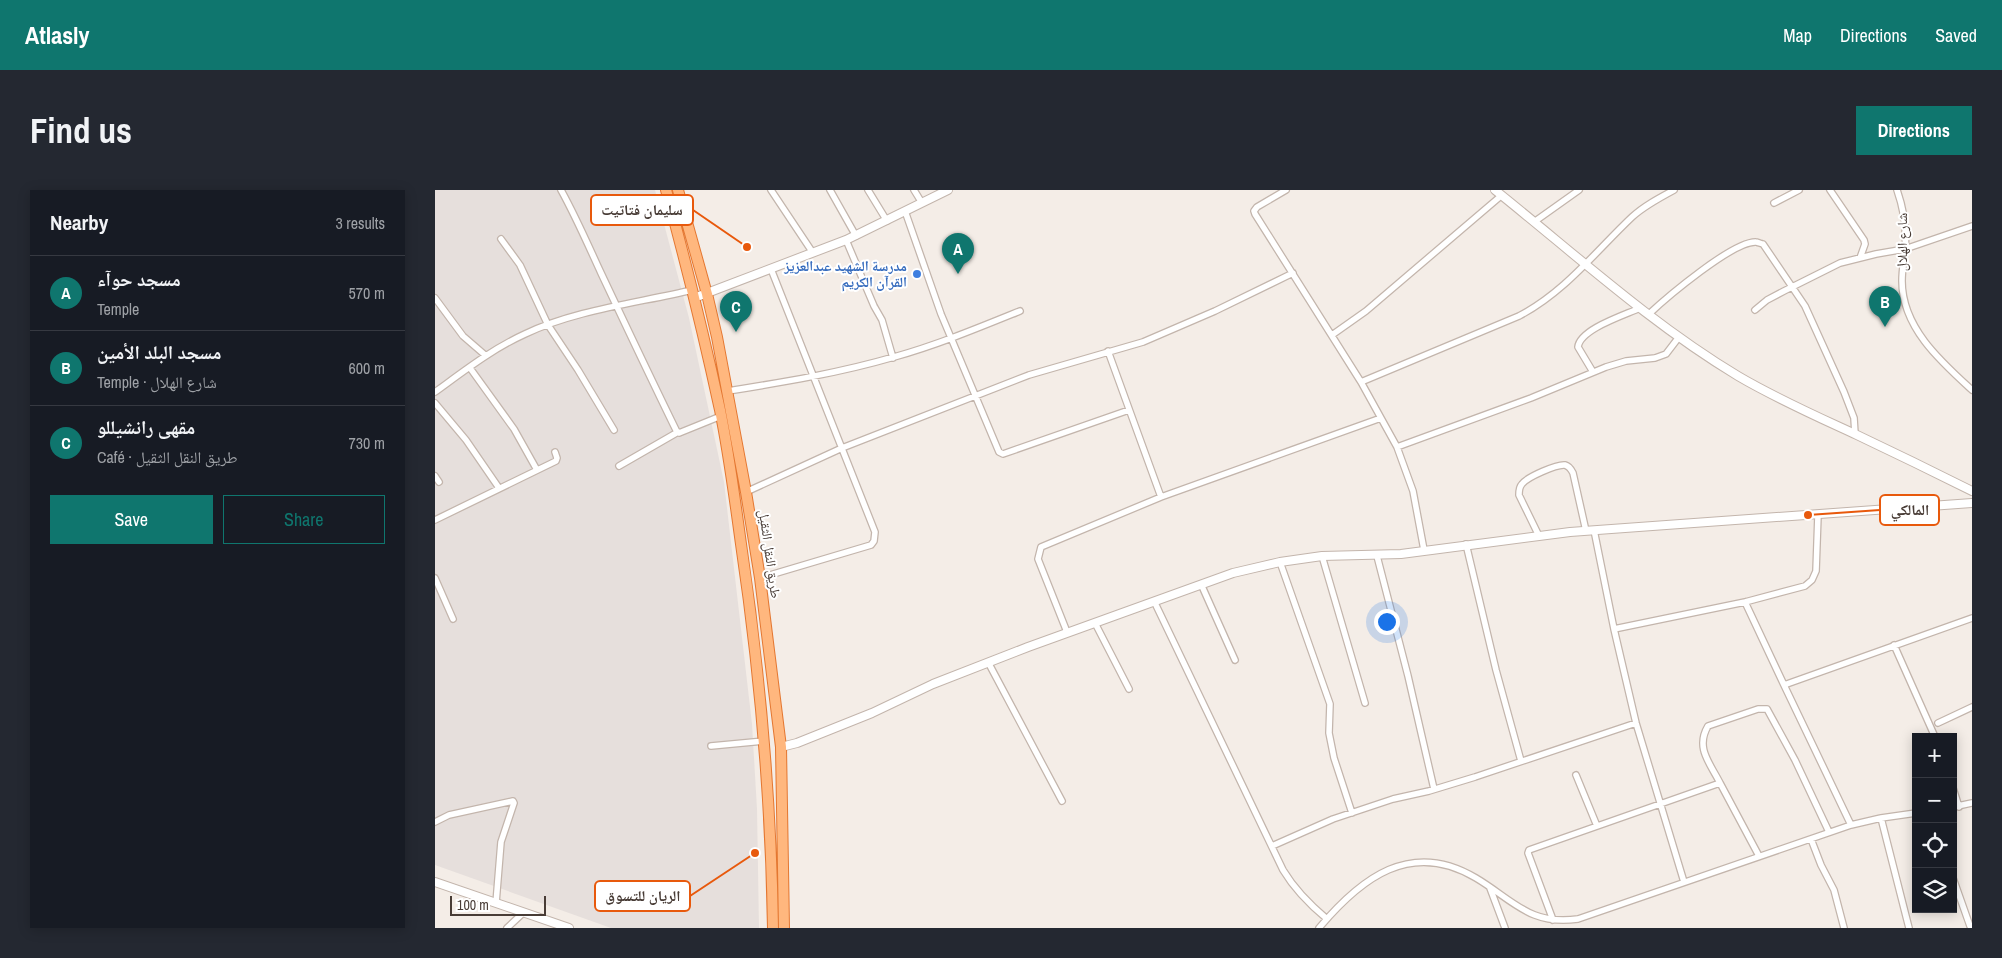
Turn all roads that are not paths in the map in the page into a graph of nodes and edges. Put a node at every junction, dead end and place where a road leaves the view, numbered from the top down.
1 (561, 190) edge
2 (666, 190) edge
3 (678, 190) edge
4 (771, 190) edge
5 (831, 190) edge
6 (868, 190) edge
7 (914, 190) edge
8 (948, 190) edge
9 (1286, 190) edge
10 (1579, 190) edge
11 (1674, 190) edge
12 (1799, 190) edge
13 (1830, 190) edge
14 (1897, 190) edge
15 (1499, 193) edge
16 (922, 203) junction
17 (1774, 203) dead end
18 (905, 211) junction
19 (887, 221) junction
20 (1534, 222) junction
21 (1972, 226) edge
22 (856, 236) junction
23 (501, 238) dead end
24 (846, 240) junction
25 (1905, 249) junction
26 (813, 253) junction
27 (1860, 258) junction
28 (1585, 265) junction
29 (771, 269) junction
30 (1293, 273) junction
31 (1791, 288) junction
32 (693, 294) junction
33 (707, 294) junction
34 (435, 298) edge
35 (617, 305) junction
36 (1640, 308) junction
37 (1020, 310) dead end
38 (1755, 310) dead end
39 (1649, 314) junction
40 (548, 325) junction
41 (1332, 335) junction
42 (1679, 337) junction
43 (951, 339) junction
44 (1108, 352) junction
45 (485, 355) junction
46 (893, 358) junction
47 (470, 368) junction
48 (1593, 372) junction
49 (813, 377) junction
50 (1361, 382) junction
51 (1972, 390) edge
52 (728, 391) junction
53 (435, 392) edge
54 (976, 397) junction
55 (435, 403) edge
56 (1129, 410) junction
57 (721, 416) junction
58 (1381, 418) junction
59 (614, 430) dead end
60 (678, 432) junction
61 (1855, 434) junction
62 (1397, 447) junction
63 (843, 448) junction
64 (555, 452) dead end
65 (619, 466) dead end
66 (537, 470) junction
67 (435, 476) edge
68 (439, 482) dead end
69 (499, 488) junction
70 (1972, 491) edge
71 (746, 492) junction
72 (1161, 497) junction
73 (1972, 503) edge
74 (1818, 515) junction
75 (435, 520) edge
76 (1590, 530) junction
77 (1539, 536) junction
78 (1467, 544) junction
79 (1424, 550) junction
80 (1321, 556) junction
81 (1377, 556) junction
82 (1280, 562) junction
83 (435, 578) edge
84 (760, 578) junction
85 (1201, 584) junction
86 (1154, 600) junction
87 (1745, 602) junction
88 (1972, 618) edge
89 (453, 619) dead end
90 (1095, 623) junction
91 (1614, 629) junction
92 (1067, 632) junction
93 (1894, 645) junction
94 (1235, 660) dead end
95 (988, 662) junction
96 (1784, 685) junction
97 (1129, 689) dead end
98 (1365, 703) dead end
99 (1972, 707) edge
100 (1636, 723) junction
101 (1938, 723) dead end
102 (1933, 733) edge
103 (765, 741) junction
104 (711, 746) dead end
105 (781, 747) junction
106 (1521, 761) junction
107 (1576, 776) dead end
108 (1720, 783) junction
109 (1434, 789) junction
110 (1062, 801) dead end
111 (1972, 803) edge
112 (1661, 805) junction
113 (1957, 807) edge
114 (1352, 813) junction
115 (1912, 814) edge
116 (1881, 818) junction
117 (435, 822) edge
118 (1851, 825) junction
119 (1597, 826) junction
120 (1829, 832) junction
121 (1811, 839) junction
122 (1272, 846) junction
123 (1759, 856) junction
124 (435, 882) edge
125 (1684, 882) junction
126 (1490, 888) junction
127 (1957, 889) edge
128 (495, 903) junction
129 (523, 913) junction
130 (1327, 919) junction
131 (1553, 920) junction
132 (1971, 927) edge
133 (507, 928) edge
134 (569, 928) edge
135 (773, 928) edge
136 (784, 928) edge
137 (1319, 928) edge
138 (1505, 928) edge
139 (1844, 928) edge
140 (1909, 928) edge

1 - 35 street
2 - 32 highway, طريق النقل الثقيل
3 - 33 highway, طريق النقل الثقيل
4 - 26 street
5 - 22 street
6 - 19 street
7 - 16 street
8 - 16 street
9 - 30 street
10 - 20 street
11 - 28 street
12 - 17 street
13 - 27 street
14 - 25 street, شارع الهلال
15 - 20 street
15 - 41 street
16 - 18 street
18 - 19 street
18 - 43 street
19 - 22 street
20 - 28 street
21 - 25 street
22 - 24 street
23 - 40 street
24 - 26 street
24 - 46 street
25 - 27 street
25 - 51 street, شارع الهلال
26 - 29 street
27 - 31 street
28 - 36 street
28 - 50 street
29 - 33 street
29 - 49 street
30 - 41 street
30 - 44 street
31 - 38 street
31 - 39 street
31 - 61 street
32 - 33 street
32 - 35 street
32 - 57 highway, طريق النقل الثقيل
33 - 52 highway, طريق النقل الثقيل
34 - 45 street
35 - 40 street
35 - 60 street
36 - 39 street
36 - 48 street
37 - 43 street
39 - 42 street
40 - 45 street
40 - 59 street
41 - 50 street
42 - 48 street
42 - 61 street
43 - 46 street
43 - 54 street
44 - 54 street
44 - 56 street
45 - 47 street
46 - 49 street
47 - 53 street
47 - 66 street
48 - 62 street
49 - 52 street
49 - 63 street
50 - 58 street
52 - 71 highway, طريق النقل الثقيل
54 - 56 street
54 - 63 street
55 - 69 street
56 - 72 street
57 - 60 street
57 - 103 highway, طريق النقل الثقيل
58 - 62 street
58 - 72 street
60 - 65 street
61 - 70 street
62 - 79 street
63 - 71 street
63 - 84 street
64 - 66 street
66 - 69 street
67 - 68 street
69 - 75 street
71 - 84 highway, طريق النقل الثقيل
72 - 92 street
73 - 74 street
74 - 76 street
74 - 87 street
76 - 77 street
76 - 77 street
76 - 91 street
77 - 78 street
78 - 79 street
78 - 106 street
79 - 81 street
80 - 81 street
80 - 82 street
80 - 98 street
81 - 109 street
82 - 85 street
82 - 114 street
83 - 89 street
84 - 105 highway, طريق النقل الثقيل
85 - 86 street
85 - 94 street
86 - 90 street
86 - 122 street
87 - 91 street
87 - 96 street
88 - 93 street
90 - 92 street
90 - 97 street
91 - 100 street
92 - 95 street
93 - 96 street
93 - 102 street
95 - 105 street
95 - 110 street
96 - 118 street
99 - 101 street
100 - 106 street
100 - 112 street
103 - 104 street
103 - 135 highway, طريق النقل الثقيل
105 - 136 highway, طريق النقل الثقيل
106 - 109 street
107 - 119 street
108 - 112 street
108 - 120 street
108 - 123 street
109 - 114 street
111 - 113 street
112 - 119 street
112 - 125 street
114 - 122 street
115 - 116 street
116 - 118 street
116 - 140 street
117 - 128 street
118 - 120 street
119 - 131 street
120 - 121 street
121 - 123 street
121 - 139 street
122 - 130 street
123 - 125 street
124 - 128 street
125 - 131 street
126 - 130 street
126 - 131 street
126 - 138 street
127 - 132 street
128 - 129 street
129 - 133 street
129 - 134 street
130 - 137 street

